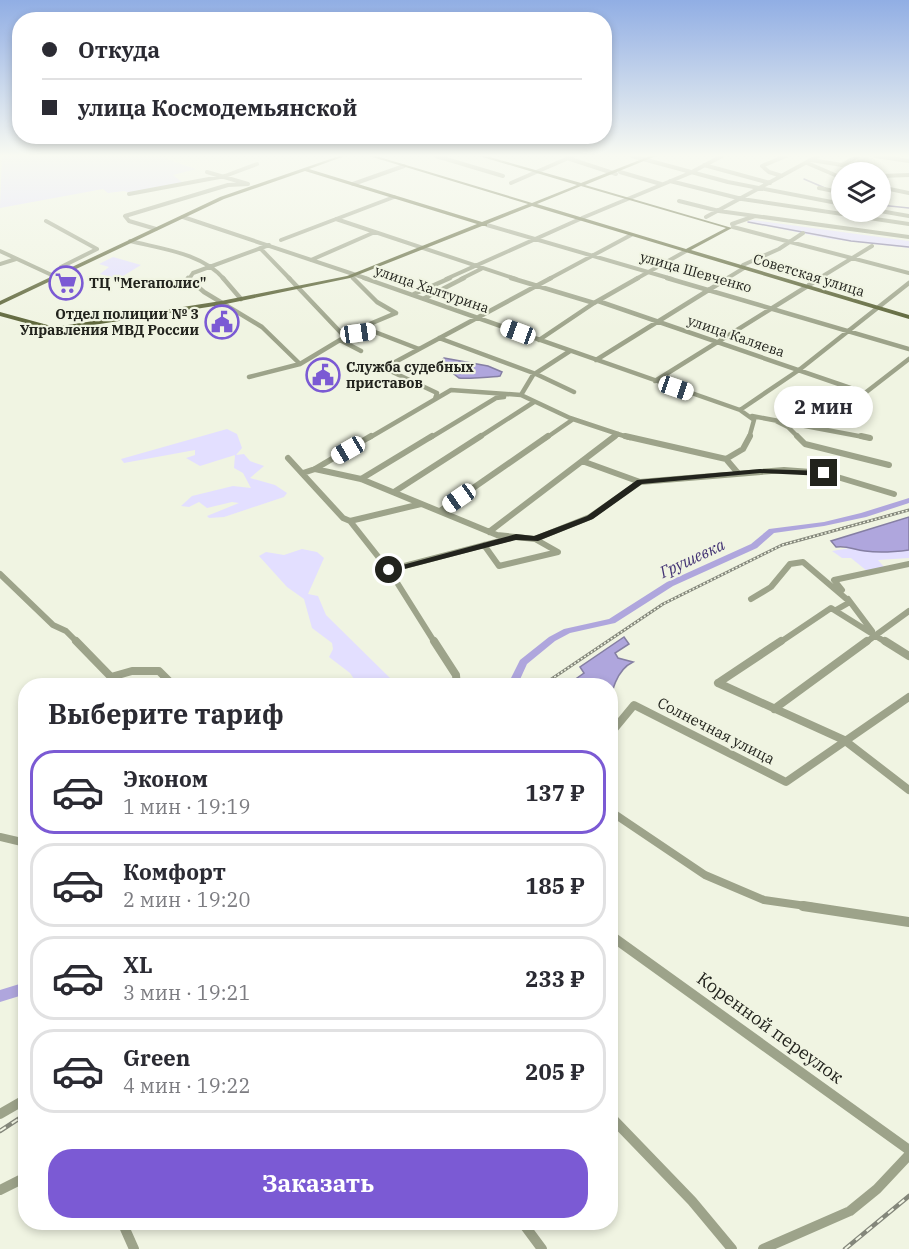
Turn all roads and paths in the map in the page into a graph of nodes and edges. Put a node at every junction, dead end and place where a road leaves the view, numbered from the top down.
1 (130, 214) edge
2 (189, 214) edge
3 (348, 214) edge
4 (450, 214) edge
5 (509, 214) edge
6 (566, 214) edge
7 (591, 214) edge
8 (690, 214) edge
9 (695, 214) edge
10 (712, 214) edge
11 (743, 214) edge
12 (755, 216) junction
13 (183, 217) junction
14 (706, 217) junction
15 (336, 219) junction
16 (581, 219) junction
17 (46, 221) dead end
18 (891, 221) edge
19 (838, 222) edge
20 (909, 224) edge
21 (485, 225) junction
22 (732, 226) junction
23 (836, 227) junction
24 (156, 229) junction
25 (375, 232) junction
26 (803, 233) dead end
27 (631, 235) junction
28 (909, 237) edge
29 (539, 239) junction
30 (281, 240) dead end
31 (130, 241) junction
32 (790, 242) junction
33 (269, 245) junction
34 (872, 246) dead end
35 (260, 248) junction
36 (425, 249) junction
37 (688, 250) junction
38 (0, 251) edge
39 (89, 253) junction
40 (591, 254) junction
41 (99, 256) junction
42 (852, 257) junction
43 (16, 259) junction
44 (312, 260) junction
45 (0, 264) edge
46 (213, 266) junction
47 (475, 267) junction
48 (743, 267) junction
49 (71, 269) junction
50 (482, 269) junction
51 (648, 271) junction
52 (909, 273) edge
53 (56, 277) junction
54 (355, 277) junction
55 (909, 283) edge
56 (536, 285) junction
57 (807, 286) junction
58 (297, 288) junction
59 (712, 289) junction
60 (414, 294) junction
61 (425, 298) junction
62 (241, 299) junction
63 (596, 302) junction
64 (0, 303) edge
65 (221, 303) junction
66 (876, 306) junction
67 (773, 307) junction
68 (0, 314) edge
69 (909, 316) edge
70 (477, 317) junction
71 (659, 322) junction
72 (848, 330) junction
73 (358, 333) junction
74 (440, 338) junction
75 (343, 339) junction
76 (539, 340) junction
77 (717, 342) junction
78 (419, 349) junction
79 (909, 349) edge
80 (361, 351) dead end
81 (570, 351) junction
82 (909, 359) edge
83 (596, 360) junction
84 (300, 364) junction
85 (799, 370) junction
86 (536, 374) junction
87 (249, 377) dead end
88 (655, 381) junction
89 (574, 392) dead end
90 (521, 395) junction
91 (506, 396) junction
92 (435, 399) junction
93 (534, 402) junction
94 (740, 410) junction
95 (752, 416) junction
96 (572, 420) junction
97 (776, 421) junction
98 (618, 434) junction
99 (870, 438) dead end
100 (288, 458) dead end
101 (726, 459) junction
102 (582, 461) junction
103 (889, 465) dead end
104 (315, 469) junction
105 (737, 472) junction
106 (303, 473) junction
107 (361, 479) junction
108 (640, 482) junction
109 (394, 492) junction
110 (894, 494) dead end
111 (422, 504) junction
112 (440, 512) junction
113 (350, 521) junction
114 (489, 532) junction
115 (516, 537) junction
116 (535, 539) junction
117 (484, 545) junction
118 (909, 564) edge
119 (389, 570) junction
120 (0, 574) edge
121 (751, 599) dead end
122 (850, 602) junction
123 (833, 609) junction
124 (909, 611) edge
125 (876, 635) junction
126 (909, 656) edge
127 (111, 677) joint
128 (166, 678) edge
129 (456, 678) edge
130 (909, 697) edge
131 (774, 709) junction
132 (618, 724) edge
133 (844, 740) junction
134 (909, 790) edge
135 (618, 816) edge
136 (0, 837) edge
137 (18, 841) edge
138 (909, 922) edge
139 (618, 941) edge
140 (18, 1104) edge
141 (0, 1114) edge
142 (618, 1124) edge
143 (909, 1149) edge
144 (909, 1155) edge
145 (18, 1181) edge
146 (0, 1190) edge
147 (126, 1230) edge
148 (528, 1230) edge
149 (134, 1249) edge
150 (542, 1249) edge
151 (732, 1249) edge
152 (763, 1249) edge

1 - 24 street
2 - 13 main road
3 - 15 street
4 - 21 main road, улица Шевченко
5 - 21 main road
6 - 16 main road, Советская улица
7 - 16 street
8 - 22 main road
9 - 14 main road
10 - 14 street
11 - 12 street
12 - 22 street
12 - 23 street
13 - 24 main road
13 - 33 street, улица Халтурина
14 - 22 main road
15 - 25 street, улица Каляева
15 - 30 street
16 - 27 main road, Советская улица
16 - 29 street
16 - 37 main road, Советская улица
17 - 39 street
18 - 20 street
19 - 23 street
21 - 29 street, улица Шевченко
21 - 36 main road
22 - 32 street
22 - 37 main road
23 - 28 street
24 - 31 main road
25 - 36 street, улица Каляева
25 - 44 street
26 - 32 street
27 - 37 main road, Советская улица
27 - 40 street
29 - 40 street, улица Шевченко
29 - 47 street
31 - 41 main road
31 - 46 street
32 - 42 street
32 - 48 street
33 - 35 street
33 - 44 street, улица Халтурина
34 - 42 street
35 - 46 street
35 - 58 street
36 - 47 street, улица Каляева
36 - 54 main road
37 - 48 main road, Советская улица
37 - 51 street
38 - 43 street
39 - 41 street
39 - 49 street
40 - 51 street, улица Шевченко
40 - 56 street
41 - 49 main road
42 - 52 street
42 - 57 street
43 - 45 street
43 - 53 street
44 - 54 street, улица Халтурина
46 - 62 street
46 - 65 street
47 - 50 street, улица Каляева
47 - 60 street
48 - 57 main road, Советская улица
48 - 59 street
49 - 53 main road
50 - 56 street, улица Каляева
50 - 61 street
51 - 59 street, улица Шевченко
51 - 63 street
53 - 64 main road
54 - 58 main road
54 - 60 street, улица Халтурина
54 - 73 street, улица Халтурина
55 - 66 street
56 - 63 street, улица Каляева
56 - 70 street
57 - 66 main road, Советская улица
57 - 67 street
58 - 62 main road
58 - 65 main road
58 - 75 street
59 - 67 street, улица Шевченко
59 - 71 street
60 - 61 street, улица Халтурина
61 - 70 street, улица Халтурина
62 - 65 main road
63 - 71 street, улица Каляева
63 - 76 street
65 - 68 main road
65 - 84 street
66 - 69 main road, Советская улица
66 - 72 street
67 - 72 street, улица Шевченко
67 - 77 street
70 - 74 street
70 - 76 street, улица Халтурина
71 - 77 street, улица Каляева
71 - 83 street
72 - 79 street, улица Шевченко
72 - 85 street
73 - 75 street
73 - 78 street
74 - 78 street
74 - 86 street
75 - 80 street
75 - 84 street
76 - 81 street, улица Халтурина
77 - 85 street, улица Каляева
77 - 88 street
78 - 92 street
81 - 83 street, улица Халтурина
81 - 86 street
82 - 85 street, улица Каляева
83 - 88 street, улица Халтурина
84 - 87 street
85 - 94 street
86 - 89 street
86 - 90 street
88 - 94 street, улица Халтурина
90 - 91 street
90 - 93 street
91 - 92 street
91 - 107 street
92 - 104 street
93 - 96 street
93 - 109 street
94 - 95 street, улица Халтурина
95 - 97 street, улица Халтурина
95 - 101 street
96 - 98 street
96 - 112 street
97 - 99 street, улица Халтурина
97 - 103 street
98 - 101 street
98 - 102 street
100 - 106 street
101 - 105 street
102 - 108 street
102 - 114 street
104 - 106 street
104 - 107 street
105 - 108 street
105 - 110 street
106 - 113 street
107 - 109 street
108 - 116 street
109 - 111 street
111 - 112 street
111 - 113 street
112 - 114 street
113 - 119 street
114 - 115 street
115 - 116 street
115 - 117 street
116 - 117 street
117 - 119 street
118 - 122 street
119 - 129 street
120 - 127 street
121 - 122 street
122 - 123 street
122 - 125 street
123 - 125 street
123 - 131 street
124 - 125 street
125 - 126 street
125 - 131 street
127 - 128 street
130 - 133 street
131 - 133 street
132 - 133 street, Солнечная улица
133 - 134 street
135 - 138 street
136 - 137 street
139 - 143 street, Коренной переулок
140 - 141 street
142 - 151 street
144 - 152 street
145 - 146 street
147 - 149 street
148 - 150 street

